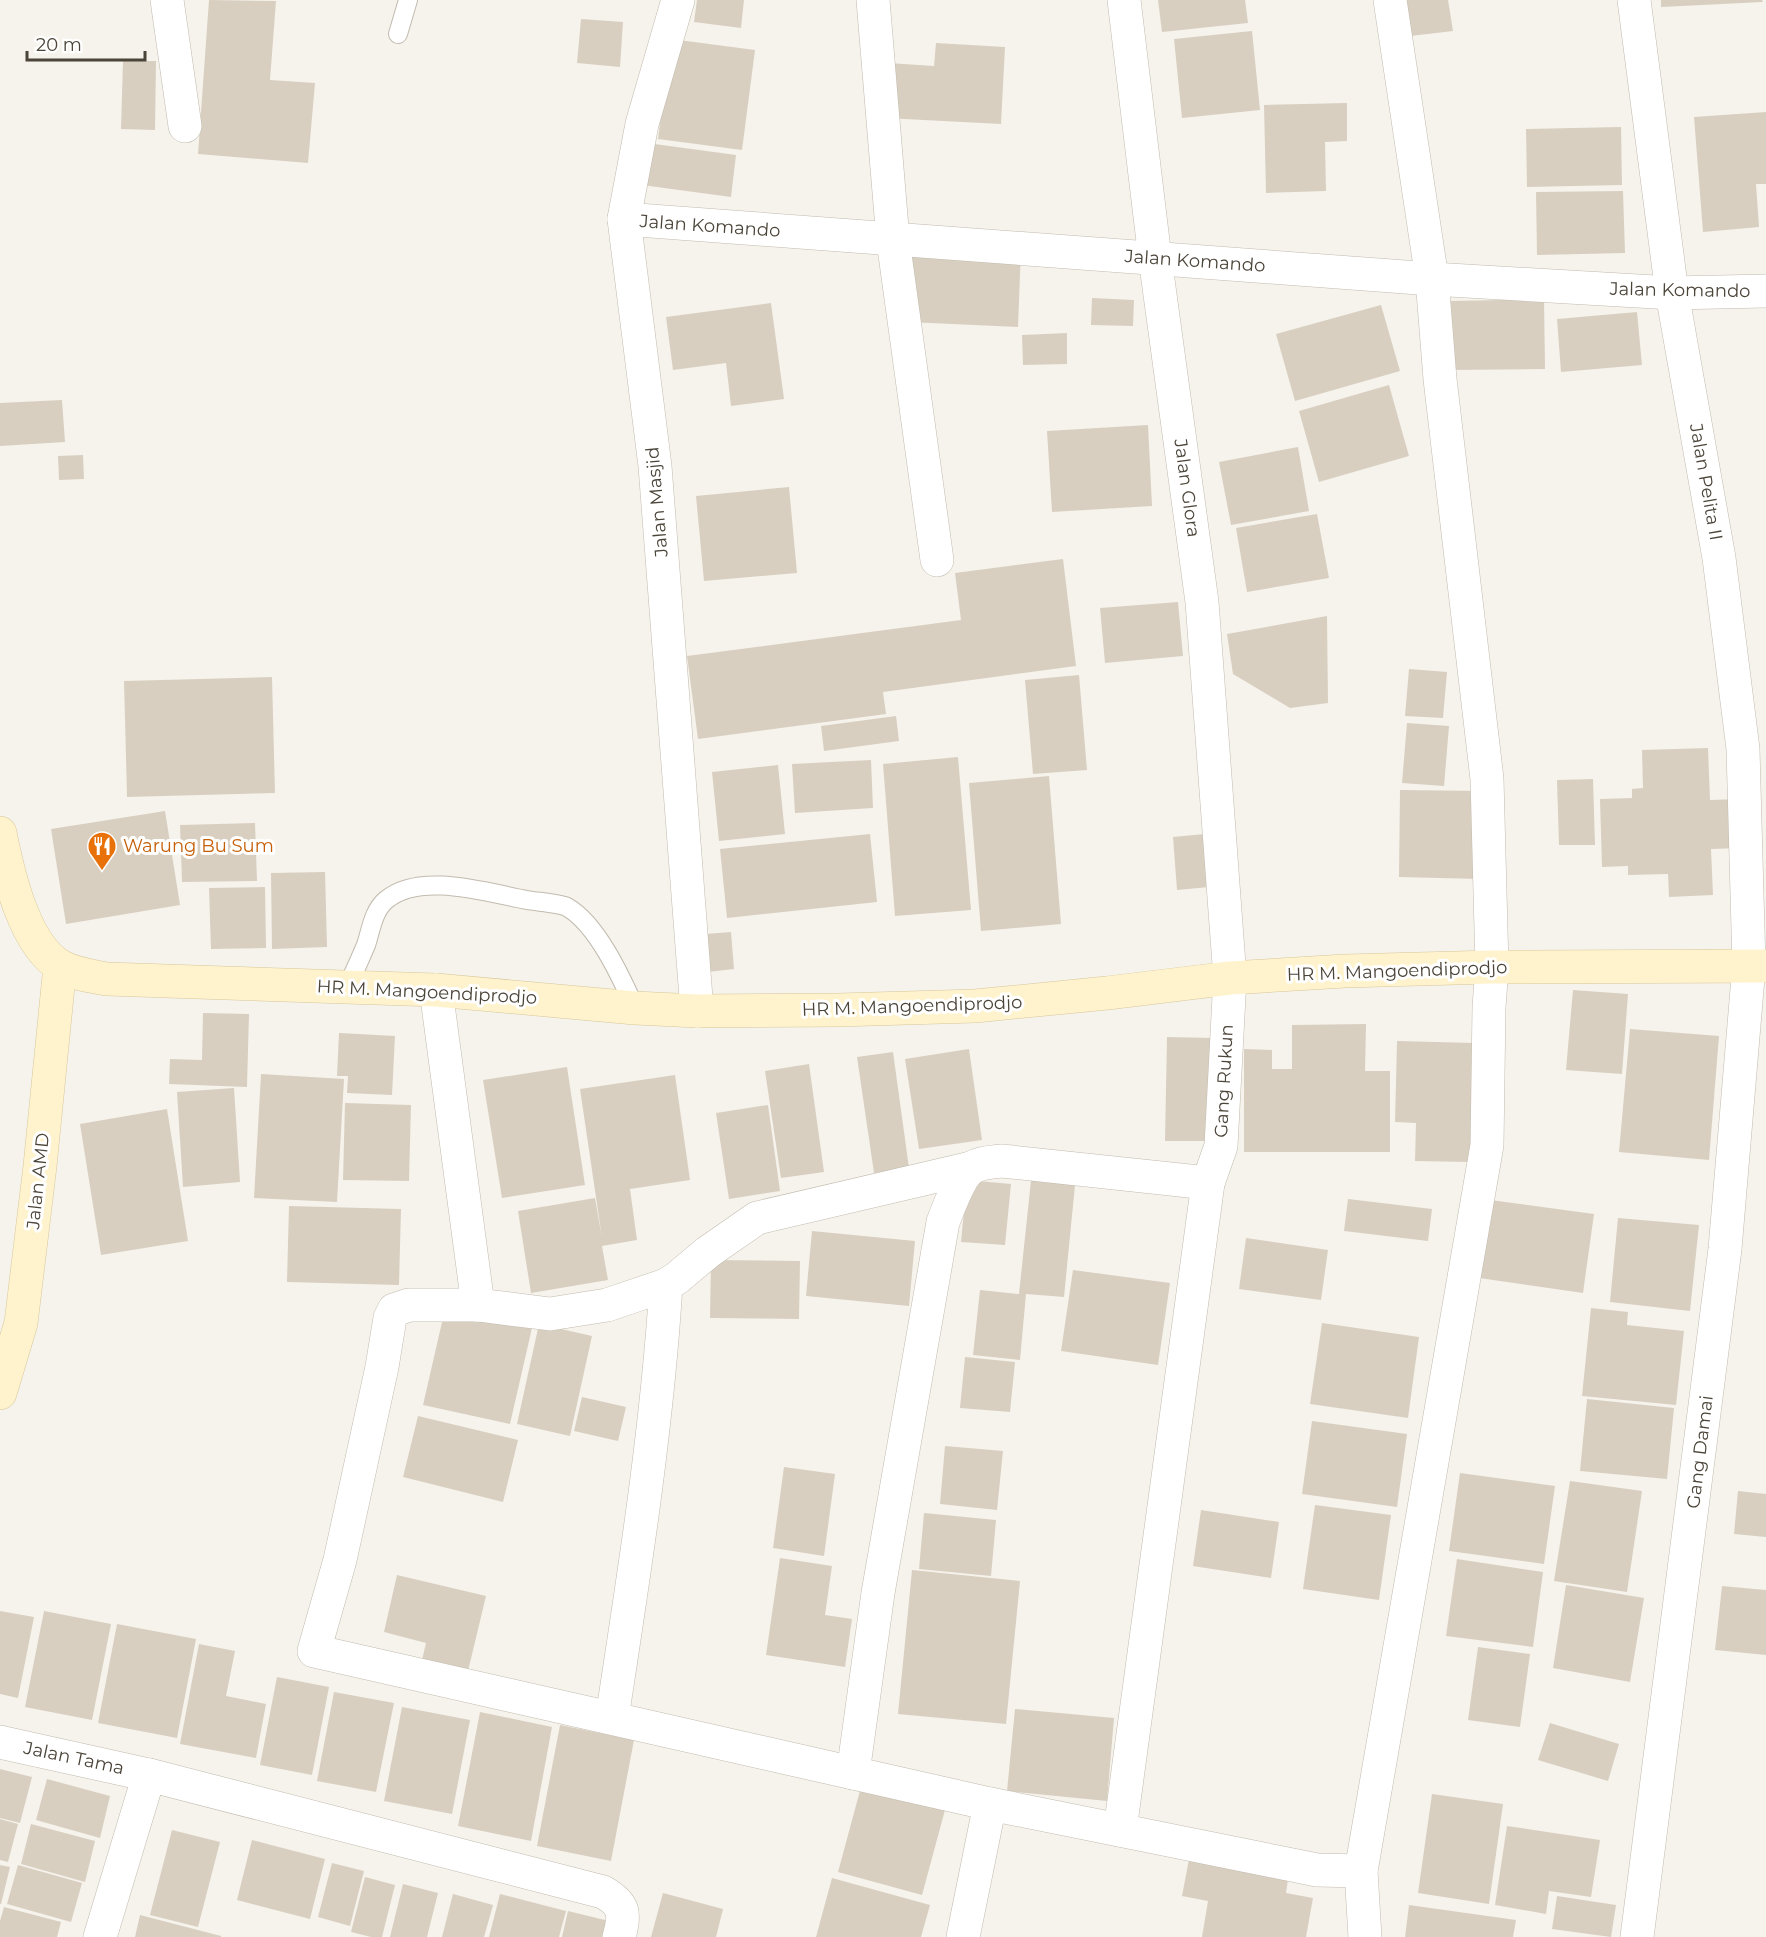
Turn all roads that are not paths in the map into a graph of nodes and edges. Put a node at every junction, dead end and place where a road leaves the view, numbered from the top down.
1 (167, 0) edge
2 (408, 0) edge
3 (678, 0) edge
4 (873, 0) edge
5 (1124, 0) edge
6 (1390, 0) edge
7 (1634, 0) edge
8 (398, 34) dead end
9 (185, 126) dead end
10 (624, 219) junction
11 (893, 240) junction
12 (1155, 258) junction
13 (1432, 279) junction
14 (1766, 291) edge
15 (1672, 293) junction
16 (937, 560) dead end
17 (0, 833) edge
18 (60, 966) junction
19 (1757, 966) edge
20 (1492, 967) junction
21 (1230, 978) junction
22 (347, 987) junction
23 (436, 990) junction
24 (635, 1008) junction
25 (697, 1011) junction
26 (971, 1168) junction
27 (1208, 1182) junction
28 (666, 1285) junction
29 (478, 1305) junction
30 (0, 1393) edge
31 (612, 1718) junction
32 (0, 1742) edge
33 (853, 1773) junction
34 (149, 1774) junction
35 (990, 1804) junction
36 (1120, 1830) junction
37 (1361, 1871) junction
38 (100, 1937) edge
39 (619, 1937) edge
40 (963, 1937) edge
41 (1365, 1937) edge
42 (1637, 1937) edge

1 - 9 street
2 - 8 lane
3 - 10 street, Jalan Masjid
4 - 11 street
5 - 12 street, Jalan Glora
6 - 13 street
7 - 15 street, Jalan Pelita II
10 - 11 street, Jalan Komando
10 - 25 street, Jalan Masjid
11 - 12 street, Jalan Komando
11 - 16 street
12 - 13 street, Jalan Komando
12 - 21 street, Jalan Glora
13 - 15 street, Jalan Komando
13 - 20 street
14 - 15 street, Jalan Komando
15 - 19 street, Jalan Pelita II
17 - 18 main road
18 - 22 main road, HR M. Mangoendiprodjo
18 - 30 main road, Jalan AMD
19 - 20 main road, HR M. Mangoendiprodjo
19 - 42 street, Gang Damai
20 - 21 main road, HR M. Mangoendiprodjo
20 - 37 street
21 - 25 main road, HR M. Mangoendiprodjo
21 - 27 street, Gang Rukun
22 - 23 main road, HR M. Mangoendiprodjo
22 - 24 lane
23 - 24 main road, HR M. Mangoendiprodjo
23 - 29 street
24 - 25 main road, HR M. Mangoendiprodjo
26 - 27 street
26 - 28 street
26 - 33 street
27 - 36 street, Gang Rukun
28 - 29 street
28 - 31 street
29 - 31 street
31 - 33 street
32 - 34 street, Jalan Tama
33 - 35 street
34 - 38 street
34 - 39 street, Jalan Tama
35 - 36 street
35 - 40 street
36 - 37 street
37 - 41 street

